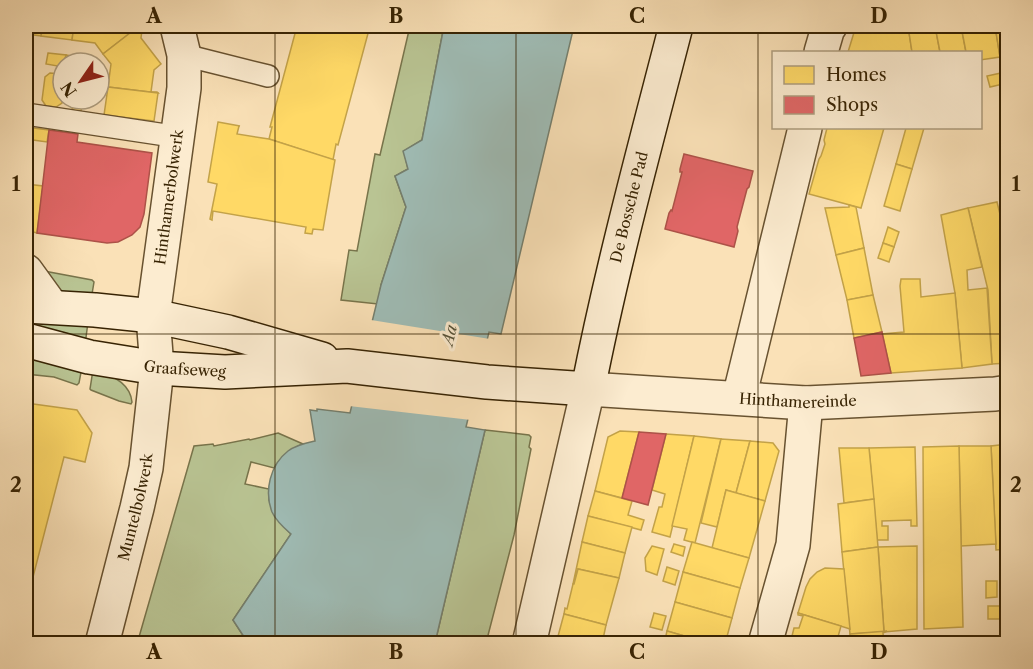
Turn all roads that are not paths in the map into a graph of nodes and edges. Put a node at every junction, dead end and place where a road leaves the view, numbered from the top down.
1 (676, 26) edge
2 (830, 26) edge
3 (181, 40) edge
4 (821, 51) edge
5 (268, 76) dead end
6 (26, 114) edge
7 (805, 129) edge
8 (178, 137) junction
9 (26, 272) edge
10 (39, 307) edge
11 (153, 316) junction
12 (26, 340) edge
13 (346, 366) junction
14 (157, 368) junction
15 (588, 389) junction
16 (1008, 392) edge
17 (740, 398) junction
18 (806, 403) junction
19 (102, 644) edge
20 (529, 644) edge
21 (765, 644) edge

1 - 15 street, De Bossche Pad
2 - 4 street
3 - 5 lane
3 - 8 street, Hinthamerbolwerk
6 - 8 lane
7 - 17 street
8 - 11 street, Hinthamerbolwerk
9 - 10 street, Graafseweg
10 - 11 street, Graafseweg
11 - 13 street, Graafseweg
11 - 14 street, Hinthamerbolwerk
12 - 14 street, Graafseweg
13 - 14 street, Graafseweg
13 - 15 street, Graafseweg
14 - 19 street, Muntelbolwerk
15 - 17 street, Hinthamereinde
15 - 20 street, De Bossche Pad
16 - 18 street, Hinthamereinde
17 - 18 street, Hinthamereinde
18 - 21 street

